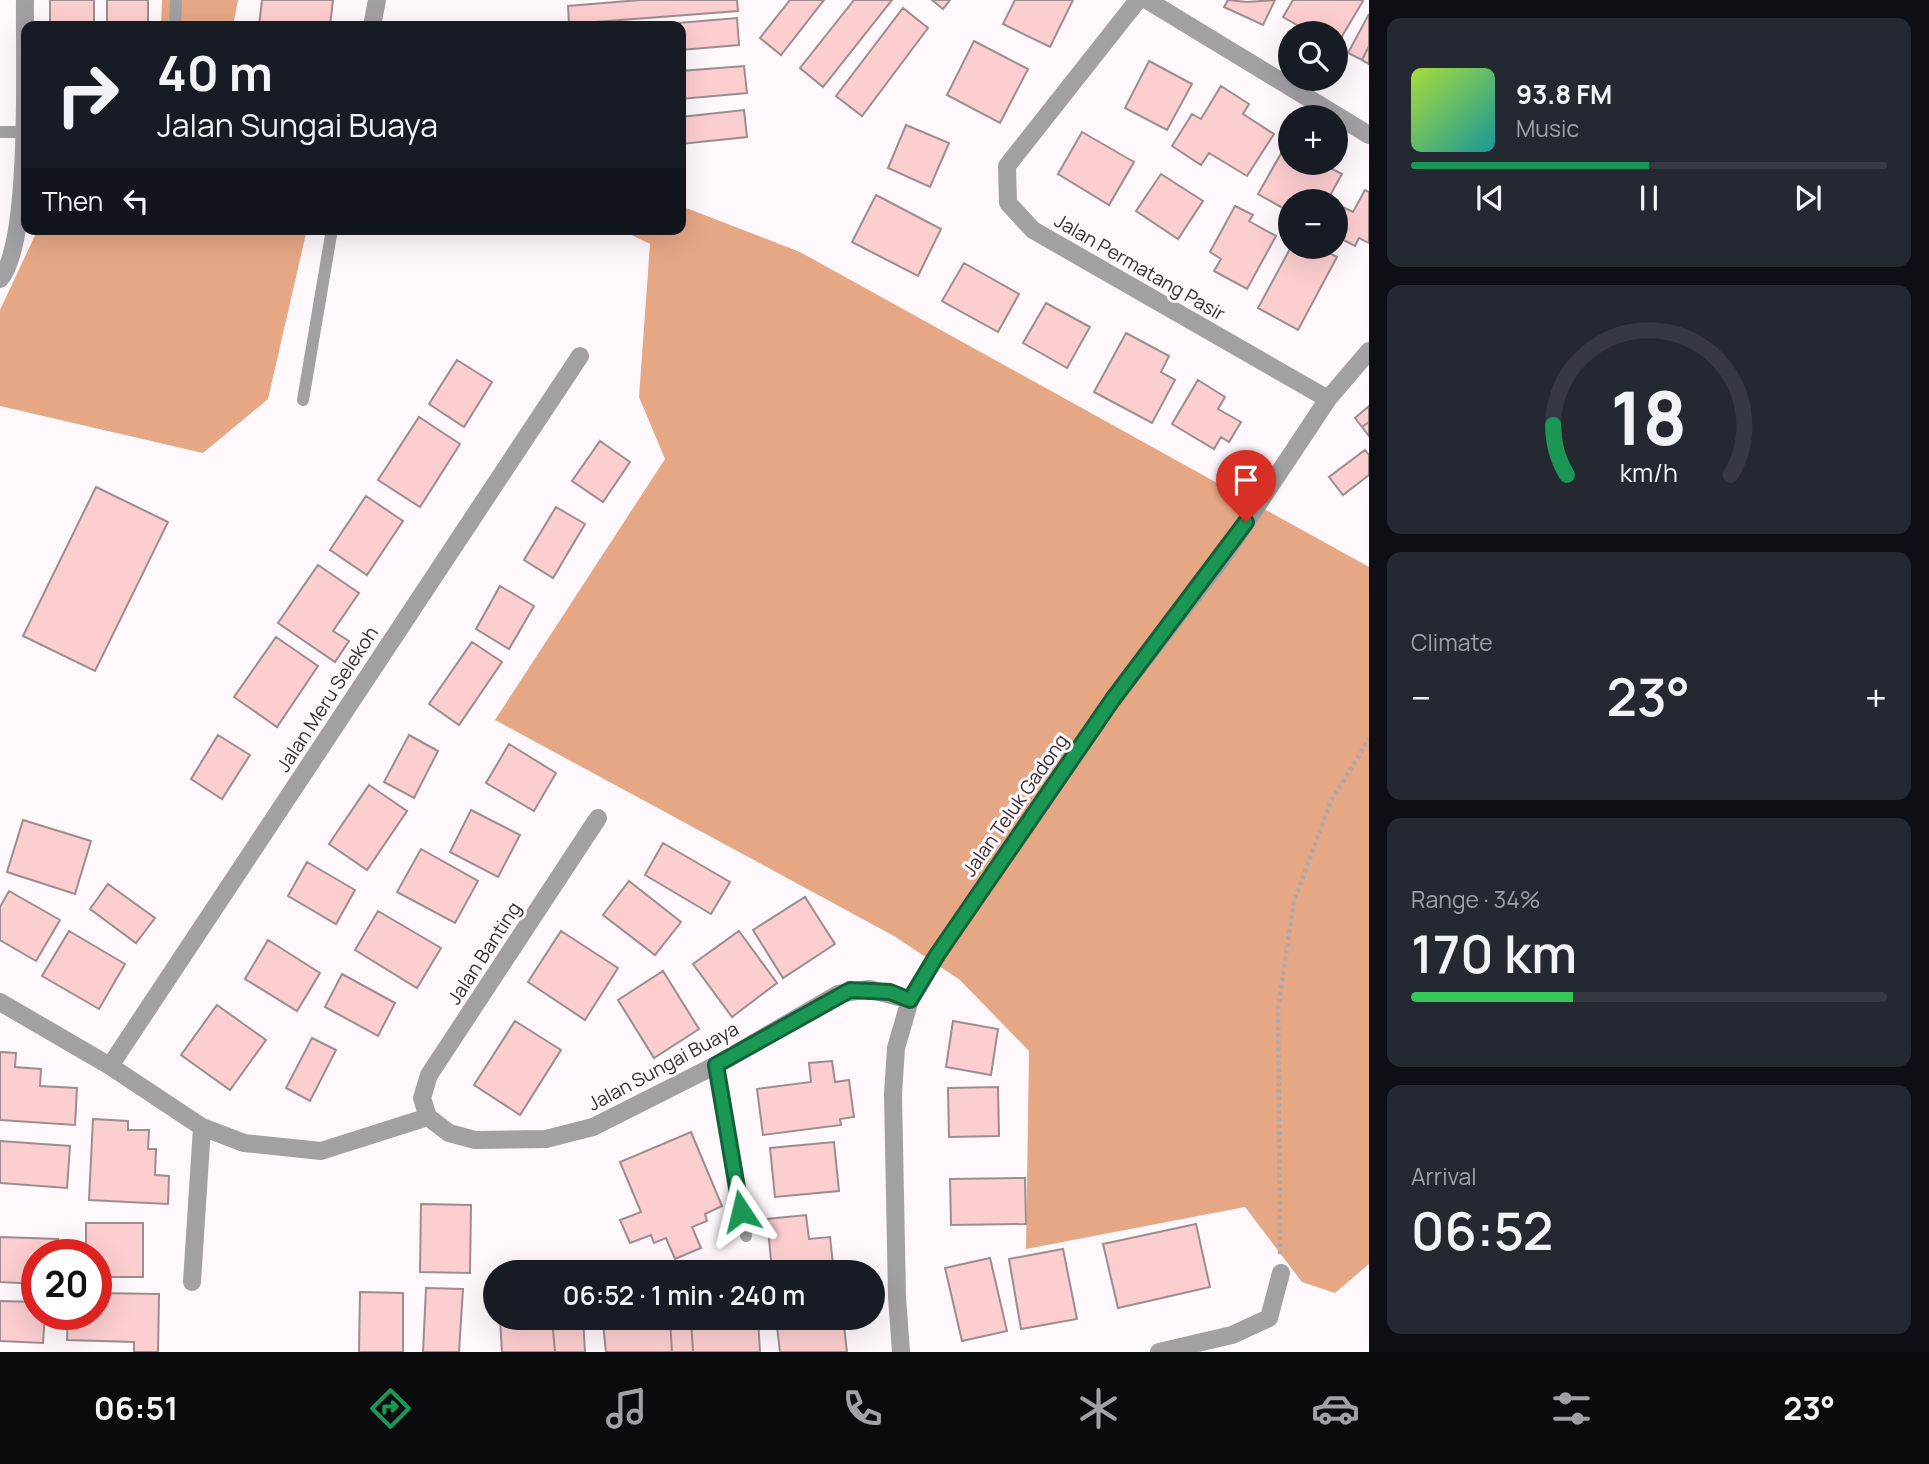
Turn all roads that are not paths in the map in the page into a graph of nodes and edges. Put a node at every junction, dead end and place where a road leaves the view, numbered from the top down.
1 (25, 0) edge
2 (176, 0) edge
3 (377, 0) edge
4 (1138, 0) edge
5 (1147, 0) edge
6 (25, 21) edge
7 (175, 21) edge
8 (373, 21) edge
9 (0, 132) edge
10 (21, 132) edge
11 (1369, 135) edge
12 (21, 206) edge
13 (331, 235) edge
14 (0, 279) edge
15 (1369, 351) edge
16 (580, 356) dead end
17 (1328, 398) junction
18 (303, 400) dead end
19 (598, 818) dead end
20 (910, 1000) junction
21 (0, 1002) edge
22 (716, 1065) junction
23 (110, 1066) junction
24 (428, 1117) junction
25 (202, 1127) junction
26 (746, 1236) dead end
27 (1281, 1273) road end
28 (192, 1282) dead end
29 (901, 1352) edge
30 (1159, 1352) edge

1 - 6 street
2 - 7 lane
3 - 8 street
4 - 17 street, Jalan Permatang Pasir
5 - 11 street
9 - 10 lane
12 - 14 street
13 - 18 lane
15 - 17 street, Jalan Teluk Gadong
16 - 23 street, Jalan Meru Selekoh
17 - 20 street, Jalan Teluk Gadong
19 - 24 street, Jalan Banting
20 - 22 street, Jalan Sungai Buaya
20 - 29 street, Jalan Teluk Gadong
21 - 23 street
22 - 24 street, Jalan Sungai Buaya
22 - 26 lane
23 - 25 street
24 - 25 street
25 - 28 street
27 - 30 street

